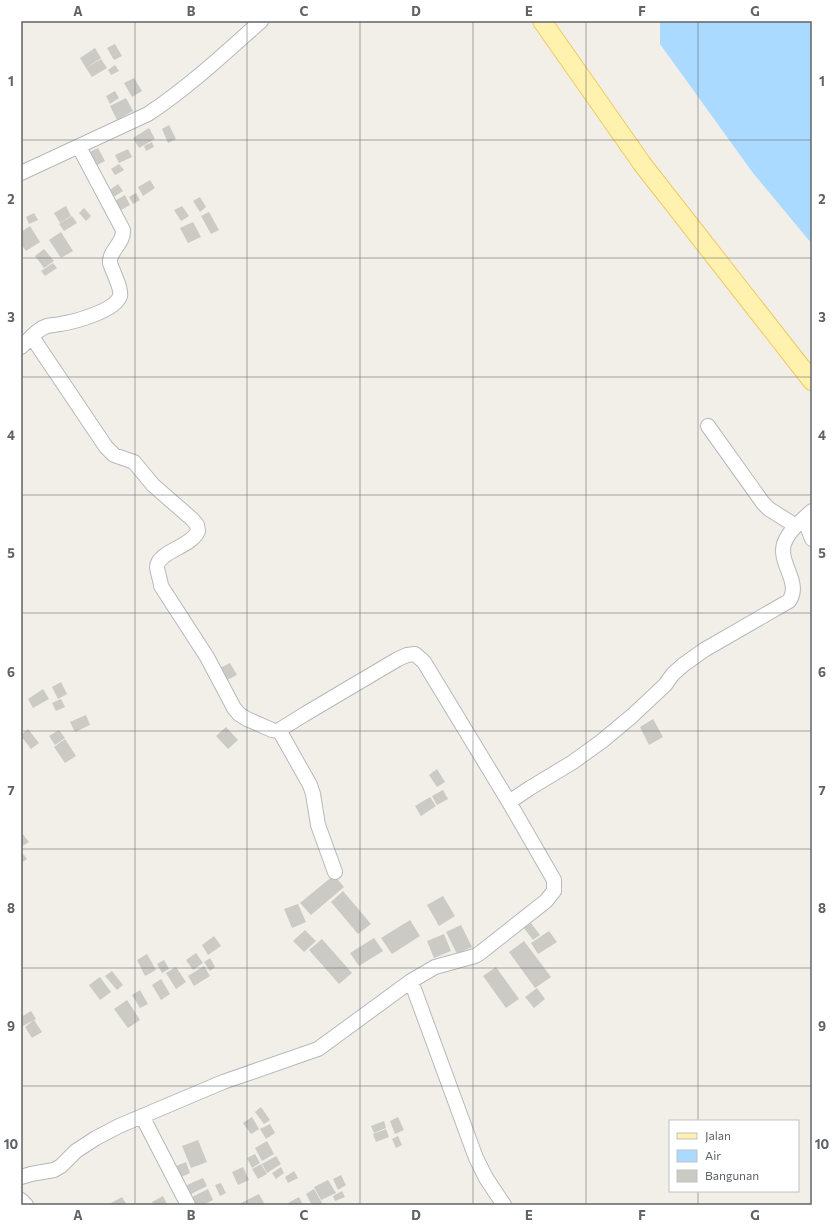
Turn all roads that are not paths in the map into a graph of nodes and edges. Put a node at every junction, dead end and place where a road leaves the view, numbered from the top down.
1 (261, 21) edge
2 (542, 21) edge
3 (79, 147) junction
4 (21, 173) edge
5 (32, 337) junction
6 (21, 347) edge
7 (812, 381) edge
8 (708, 426) dead end
9 (804, 518) edge
10 (812, 539) edge
11 (279, 730) junction
12 (509, 802) junction
13 (335, 872) dead end
14 (411, 981) junction
15 (142, 1116) junction
16 (21, 1177) edge
17 (21, 1200) edge
18 (26, 1205) edge
19 (188, 1205) edge
20 (504, 1205) edge

1 - 3 street
2 - 7 main road
3 - 4 street
3 - 5 street
5 - 6 street
5 - 11 street
8 - 9 street
9 - 10 street
9 - 12 street
11 - 12 street
11 - 13 street
12 - 14 street
14 - 15 street
14 - 20 street
15 - 16 street
15 - 19 street
17 - 18 street

